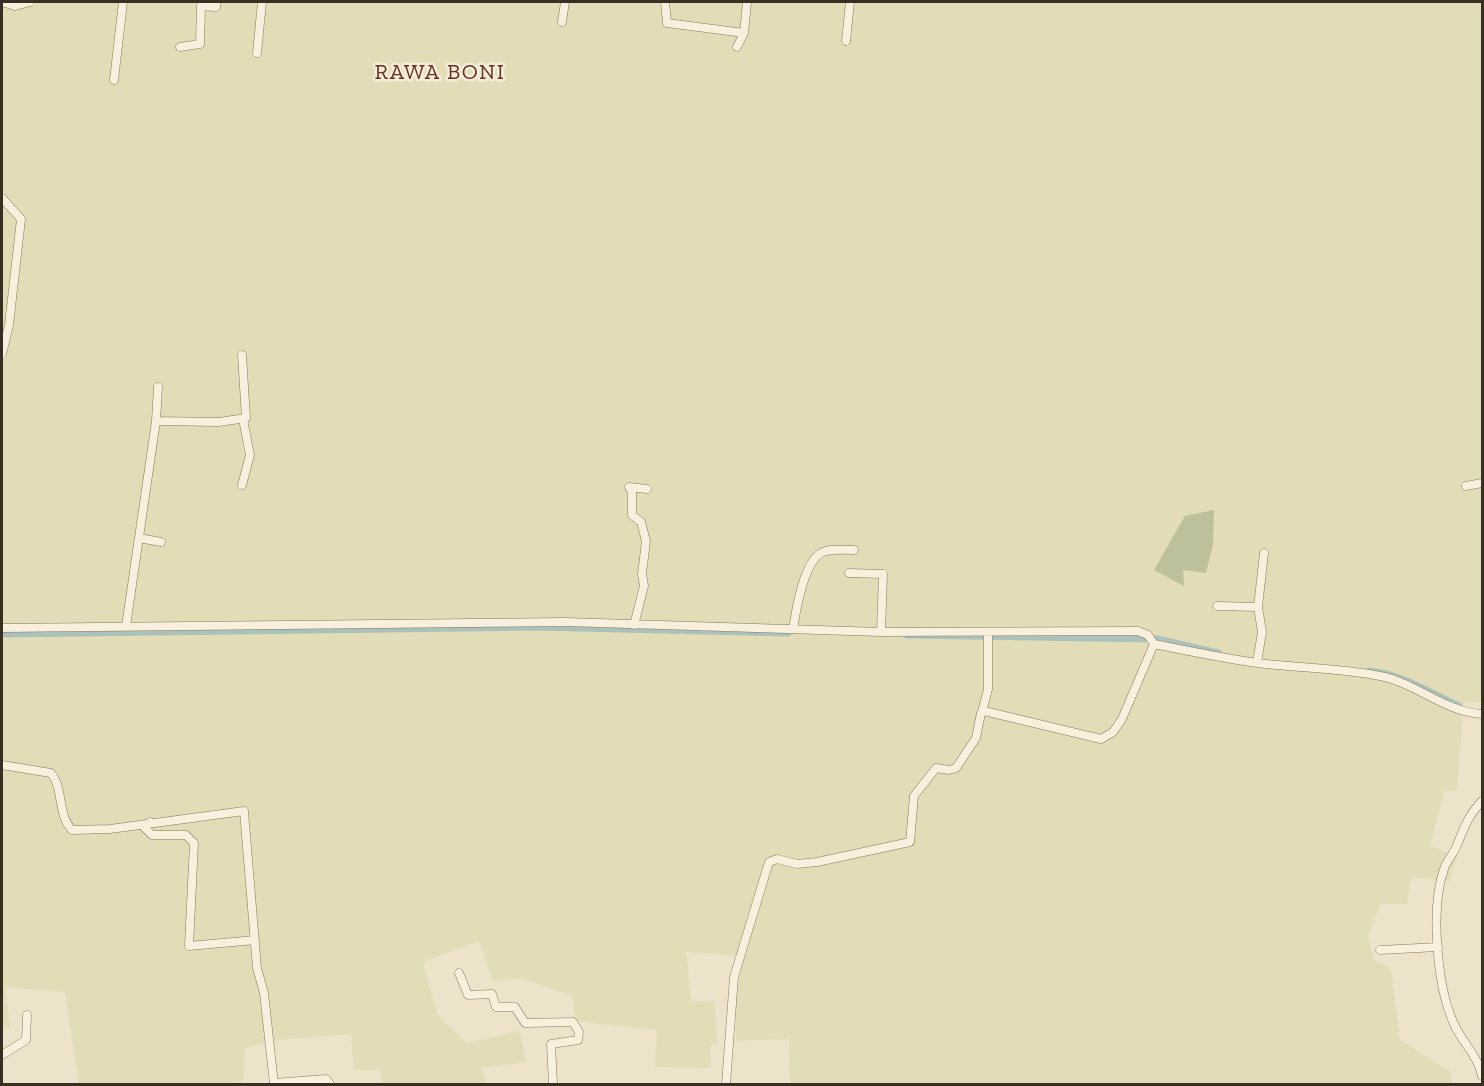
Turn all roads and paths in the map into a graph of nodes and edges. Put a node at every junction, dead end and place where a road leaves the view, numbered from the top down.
1 (2, 2) edge
2 (30, 2) edge
3 (123, 2) edge
4 (216, 2) edge
5 (262, 2) edge
6 (565, 2) edge
7 (665, 2) edge
8 (747, 2) edge
9 (850, 2) edge
10 (562, 22) dead end
11 (744, 33) junction
12 (846, 41) dead end
13 (180, 47) dead end
14 (737, 47) dead end
15 (257, 53) dead end
16 (114, 80) dead end
17 (2, 198) edge
18 (2, 354) edge
19 (242, 355) dead end
20 (158, 387) dead end
21 (243, 419) junction
22 (156, 421) junction
23 (1482, 483) edge
24 (242, 485) dead end
25 (1466, 486) dead end
26 (647, 489) dead end
27 (139, 538) junction
28 (161, 542) dead end
29 (854, 550) dead end
30 (1264, 553) dead end
31 (849, 573) dead end
32 (1216, 606) dead end
33 (1258, 608) junction
34 (634, 625) junction
35 (126, 626) junction
36 (2, 628) edge
37 (793, 629) junction
38 (881, 632) junction
39 (988, 635) junction
40 (1150, 639) junction
41 (1258, 660) junction
42 (982, 712) junction
43 (1482, 714) edge
44 (2, 765) edge
45 (1482, 801) edge
46 (150, 822) junction
47 (255, 940) junction
48 (1438, 947) junction
49 (1380, 950) dead end
50 (459, 973) dead end
51 (27, 1015) dead end
52 (2, 1055) edge
53 (1478, 1056) edge
54 (1482, 1076) edge
55 (274, 1084) edge
56 (330, 1084) edge
57 (553, 1084) edge
58 (726, 1084) edge

1 - 2 street
3 - 16 street
4 - 13 street
5 - 15 street
6 - 10 street
7 - 11 street
8 - 11 street
9 - 12 street
11 - 14 street
17 - 18 street
19 - 21 street
20 - 22 street
21 - 22 street
21 - 24 street
22 - 27 street
23 - 25 street
26 - 34 street
27 - 28 street
27 - 35 street
29 - 37 street
30 - 33 street
31 - 38 street
32 - 33 street
33 - 41 street
34 - 35 street
34 - 37 street
35 - 36 street
37 - 38 street
38 - 39 street
39 - 40 street
39 - 42 street
40 - 41 street
40 - 42 street
41 - 43 street
42 - 58 street
44 - 46 street
45 - 48 street
46 - 47 street
46 - 47 street
47 - 55 street
48 - 49 street
48 - 53 street
50 - 57 street
51 - 52 street
53 - 54 street
55 - 56 street

